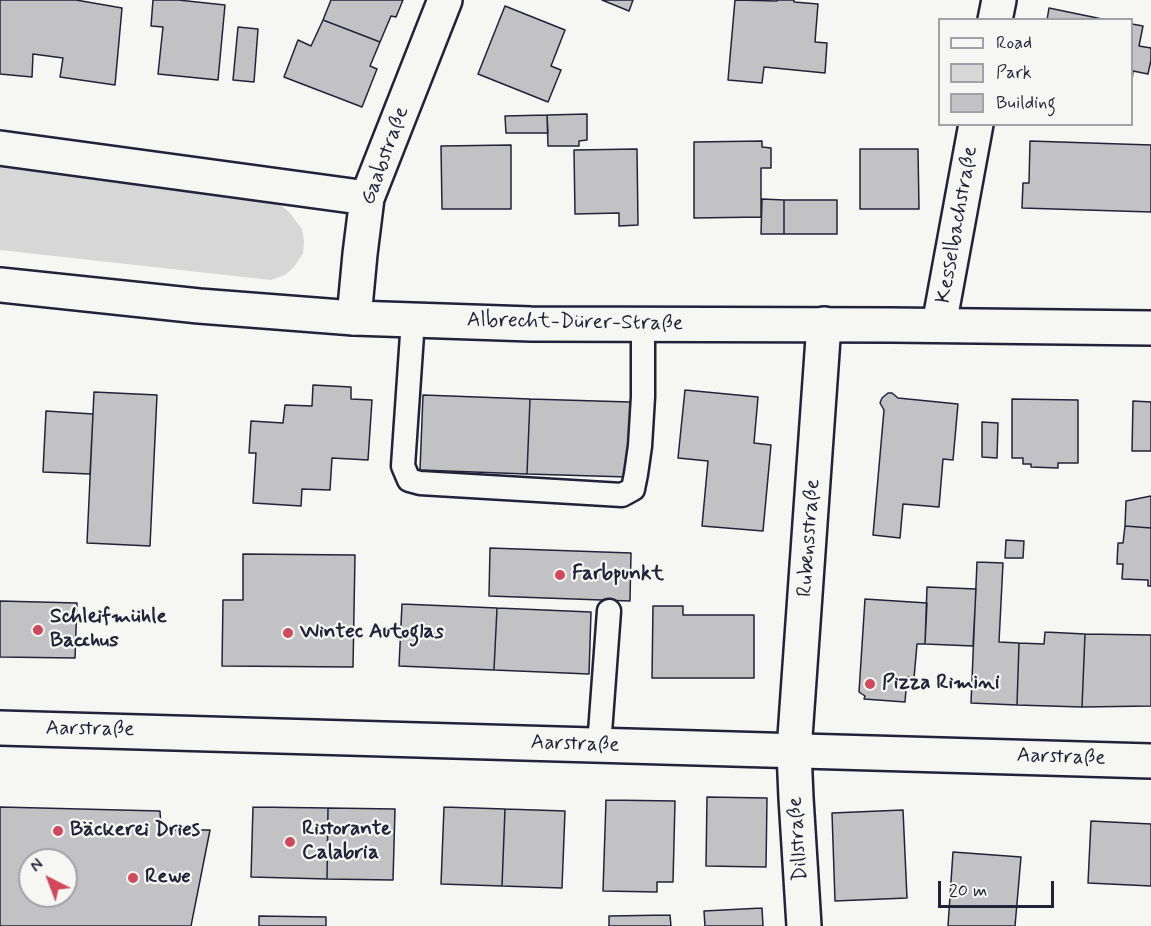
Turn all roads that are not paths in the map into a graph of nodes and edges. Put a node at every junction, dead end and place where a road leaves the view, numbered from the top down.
1 (445, 0) edge
2 (999, 0) edge
3 (995, 18) edge
4 (976, 126) edge
5 (0, 148) edge
6 (367, 198) junction
7 (0, 285) edge
8 (354, 318) junction
9 (413, 320) junction
10 (644, 324) junction
11 (824, 324) junction
12 (939, 325) junction
13 (1151, 328) edge
14 (609, 611) dead end
15 (0, 728) edge
16 (599, 746) junction
17 (794, 751) junction
18 (1151, 761) edge
19 (804, 926) edge

1 - 6 main road, Gaabstraße
2 - 3 main road
4 - 12 main road, Kesselbachstraße
5 - 6 main road
6 - 8 main road, Gaabstraße
7 - 8 main road, Albrecht-Dürer-Straße
8 - 9 main road, Albrecht-Dürer-Straße
9 - 10 main road, Albrecht-Dürer-Straße
9 - 10 lane
10 - 11 main road, Albrecht-Dürer-Straße
11 - 12 main road, Albrecht-Dürer-Straße
11 - 17 main road, Rubensstraße
12 - 13 main road, Albrecht-Dürer-Straße
14 - 16 lane
15 - 16 main road, Aarstraße
16 - 17 main road, Aarstraße
17 - 18 main road, Aarstraße
17 - 19 main road, Dillstraße

